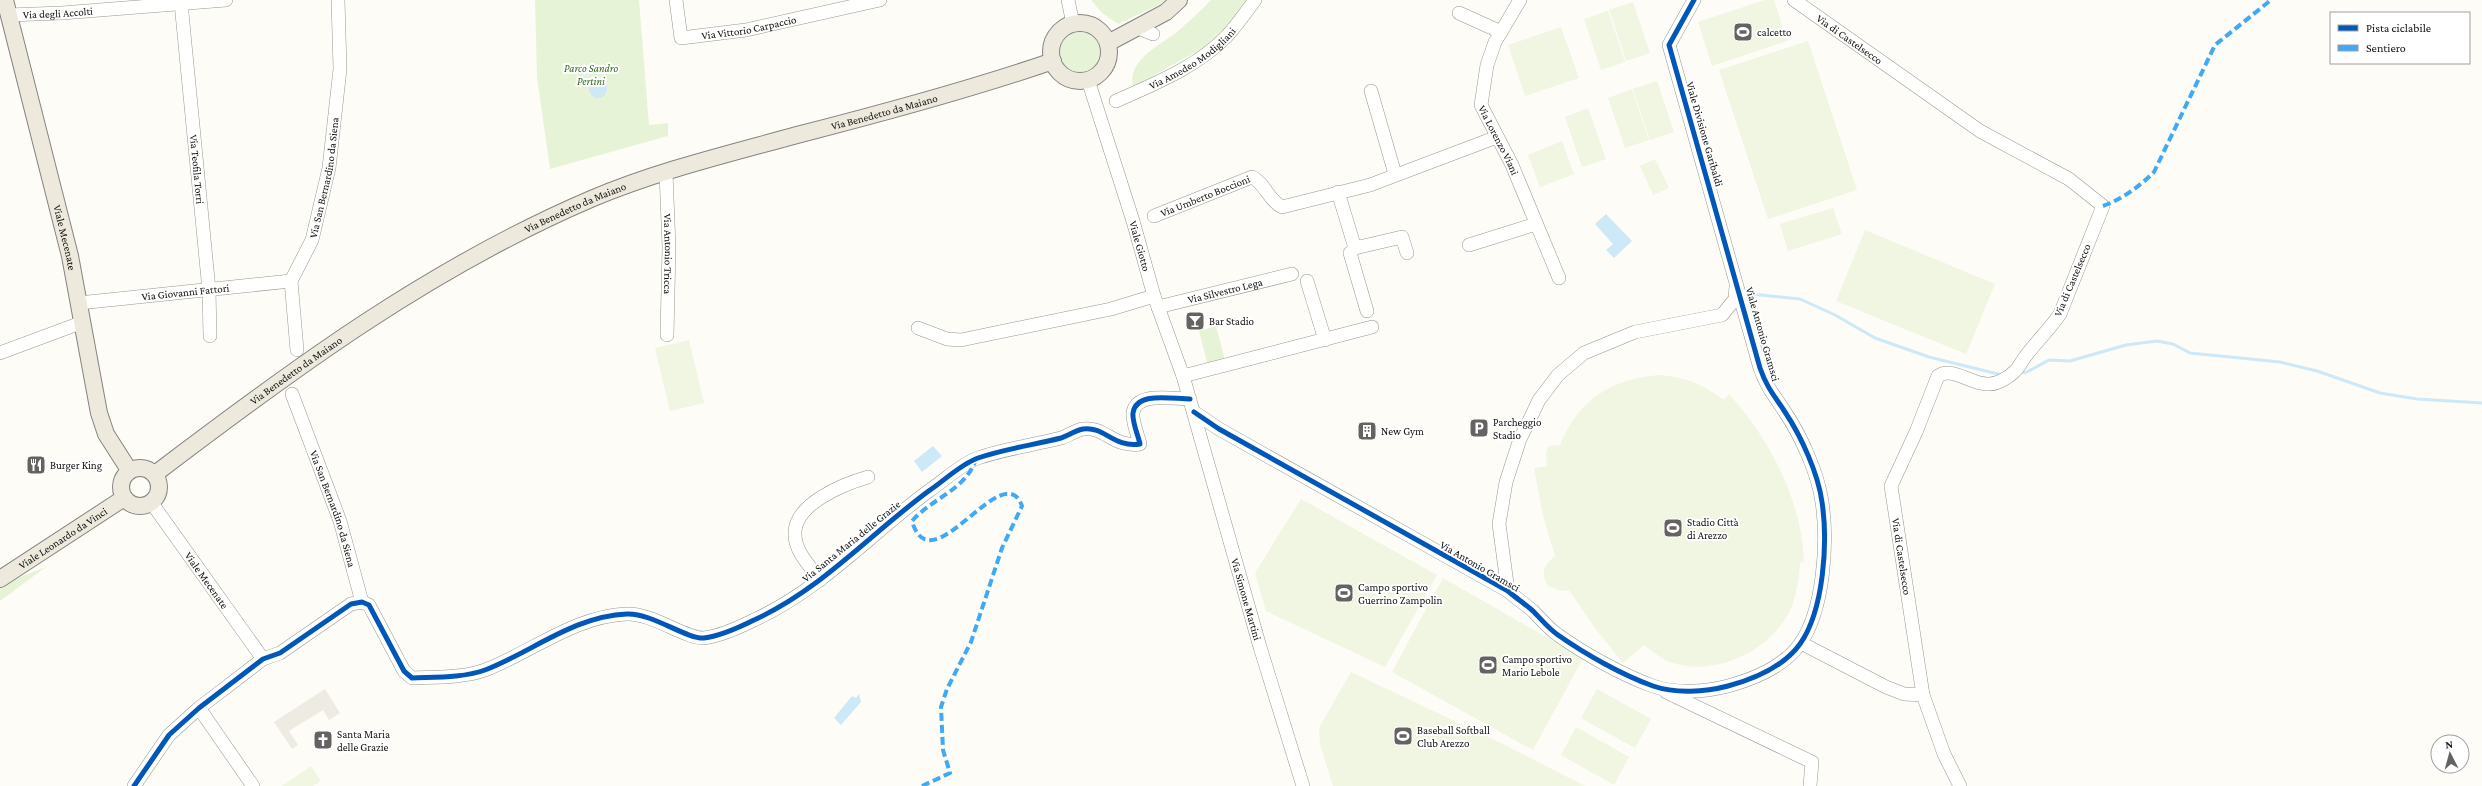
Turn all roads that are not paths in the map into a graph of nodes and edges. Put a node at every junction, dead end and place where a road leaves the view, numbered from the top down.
1 (226, 0) edge
2 (338, 0) edge
3 (676, 0) edge
4 (880, 0) edge
5 (1068, 0) edge
6 (1180, 0) edge
7 (1255, 0) edge
8 (1520, 0) edge
9 (1694, 0) edge
10 (1794, 0) edge
11 (181, 3) junction
12 (853, 3) edge
13 (7, 7) edge
14 (1458, 13) dead end
15 (1073, 24) junction
16 (1138, 28) junction
17 (1501, 32) junction
18 (1153, 34) dead end
19 (1108, 43) junction
20 (1053, 61) junction
21 (1088, 80) junction
22 (1371, 91) dead end
23 (1116, 101) dead end
24 (1497, 137) junction
25 (666, 173) junction
26 (1395, 174) junction
27 (1338, 192) junction
28 (1154, 216) dead end
29 (1536, 224) junction
30 (1469, 245) dead end
31 (1355, 248) junction
32 (1407, 253) dead end
33 (1292, 274) dead end
34 (1559, 278) dead end
35 (1736, 278) junction
36 (291, 281) junction
37 (1307, 281) dead end
38 (209, 290) junction
39 (1156, 301) junction
40 (80, 303) junction
41 (1367, 311) dead end
42 (83, 322) junction
43 (1372, 327) dead end
44 (918, 328) dead end
45 (667, 335) dead end
46 (210, 336) dead end
47 (1325, 340) junction
48 (297, 350) dead end
49 (0, 353) edge
50 (1183, 376) junction
51 (292, 394) dead end
52 (1190, 399) junction
53 (1194, 412) junction
54 (129, 470) junction
55 (155, 474) junction
56 (868, 477) dead end
57 (124, 498) junction
58 (151, 502) junction
59 (0, 579) edge
60 (820, 580) junction
61 (1508, 591) junction
62 (362, 602) junction
63 (1801, 643) junction
64 (263, 659) junction
65 (1654, 686) junction
66 (1922, 695) junction
67 (199, 708) junction
68 (134, 786) edge
69 (253, 786) edge
70 (1303, 786) edge
71 (1810, 786) edge
72 (1960, 786) edge

1 - 11 street, Via degli Accolti
2 - 36 street, Via San Bernardino da Siena
3 - 12 street, Via Vittorio Carpaccio
4 - 12 street, Via Vittorio Carpaccio
5 - 15 street
6 - 16 main road
7 - 23 street, Via Amedeo Modigliani
8 - 17 street, Via Lorenzo Viani
9 - 35 street, Viale Divisione Garibaldi
10 - 66 street, Via di Castelsecco
11 - 13 street, Via degli Accolti
11 - 38 street, Via Teofila Torri
13 - 40 main road, Viale Mecenate
14 - 17 street
15 - 19 main road
15 - 20 main road
16 - 18 street
16 - 19 main road
17 - 24 street, Via Lorenzo Viani
19 - 21 main road
20 - 21 main road
20 - 25 main road, Via Benedetto da Maiano
21 - 39 street, Viale Giotto
22 - 26 street
24 - 26 street
24 - 29 street, Via Lorenzo Viani
25 - 45 street, Via Antonio Tricca
25 - 55 main road, Via Benedetto da Maiano
26 - 27 street
27 - 28 street, Via Umberto Boccioni
27 - 31 street
29 - 30 street
29 - 34 street, Via Lorenzo Viani
31 - 32 street
31 - 41 street
33 - 39 street, Via Silvestro Lega
35 - 61 street, Viale Antonio Gramsci
35 - 63 street, Viale Antonio Gramsci
36 - 38 street, Via Giovanni Fattori
36 - 48 street
37 - 47 street
38 - 40 street, Via Giovanni Fattori
38 - 46 street, Via Teofila Torri
39 - 44 street, Via Silvestro Lega
39 - 50 street, Viale Giotto
40 - 42 main road, Viale Mecenate
42 - 49 street
42 - 54 main road, Viale Mecenate
43 - 47 street
47 - 50 street
50 - 52 street, Viale Giotto
51 - 62 street, Via San Bernardino da Siena
52 - 53 street, Viale Giotto
52 - 60 street, Via Santa Maria delle Grazie
53 - 61 street, Via Antonio Gramsci
53 - 70 street, Via Simone Martini
54 - 55 main road
54 - 57 main road
55 - 58 main road
56 - 60 street
57 - 58 main road
57 - 59 main road, Viale Leonardo da Vinci
58 - 64 street, Viale Mecenate
60 - 62 street, Via Santa Maria delle Grazie
61 - 65 street, Via Antonio Gramsci
62 - 64 street
63 - 65 street, Via Antonio Gramsci
63 - 66 street
64 - 67 street
65 - 71 street
66 - 72 street, Via di Castelsecco
67 - 68 street
67 - 69 street

